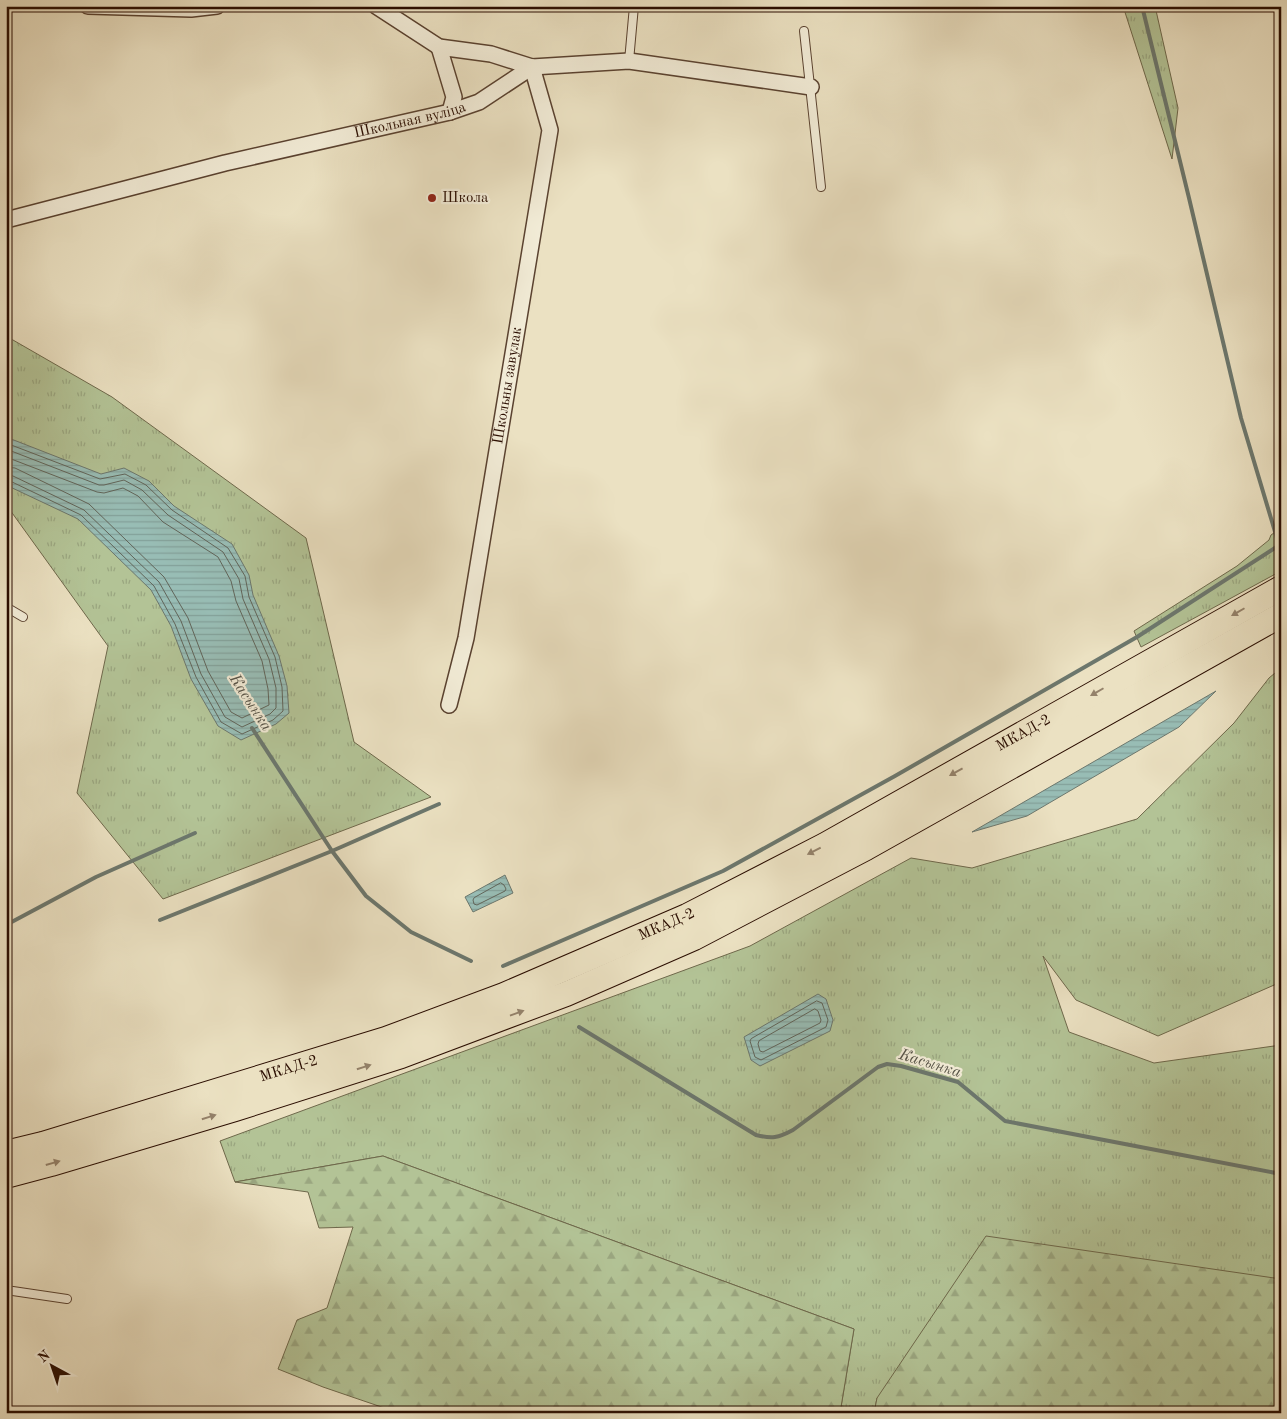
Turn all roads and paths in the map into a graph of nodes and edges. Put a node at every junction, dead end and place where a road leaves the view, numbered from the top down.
1 (88, 6) edge
2 (217, 6) edge
3 (376, 6) edge
4 (634, 6) edge
5 (804, 31) dead end
6 (439, 47) junction
7 (630, 61) junction
8 (532, 67) junction
9 (811, 87) junction
10 (450, 112) junction
11 (821, 187) dead end
12 (6, 220) edge
13 (1281, 588) edge
14 (6, 607) edge
15 (1281, 614) edge
16 (24, 618) dead end
17 (449, 705) dead end
18 (6, 1154) edge
19 (6, 1176) edge
20 (6, 1290) edge
21 (67, 1300) dead end

1 - 2 street
3 - 6 street
4 - 7 lane
5 - 9 lane
6 - 8 street
6 - 10 street
7 - 8 street, Школьная вуліца
7 - 9 street, Школьная вуліца
8 - 10 street, Школьная вуліца
8 - 17 street, Школьны завулак
9 - 11 lane
10 - 12 street, Школьная вуліца
13 -> 18 highway, МКАД-2
14 - 16 lane
19 -> 15 highway
20 - 21 lane

